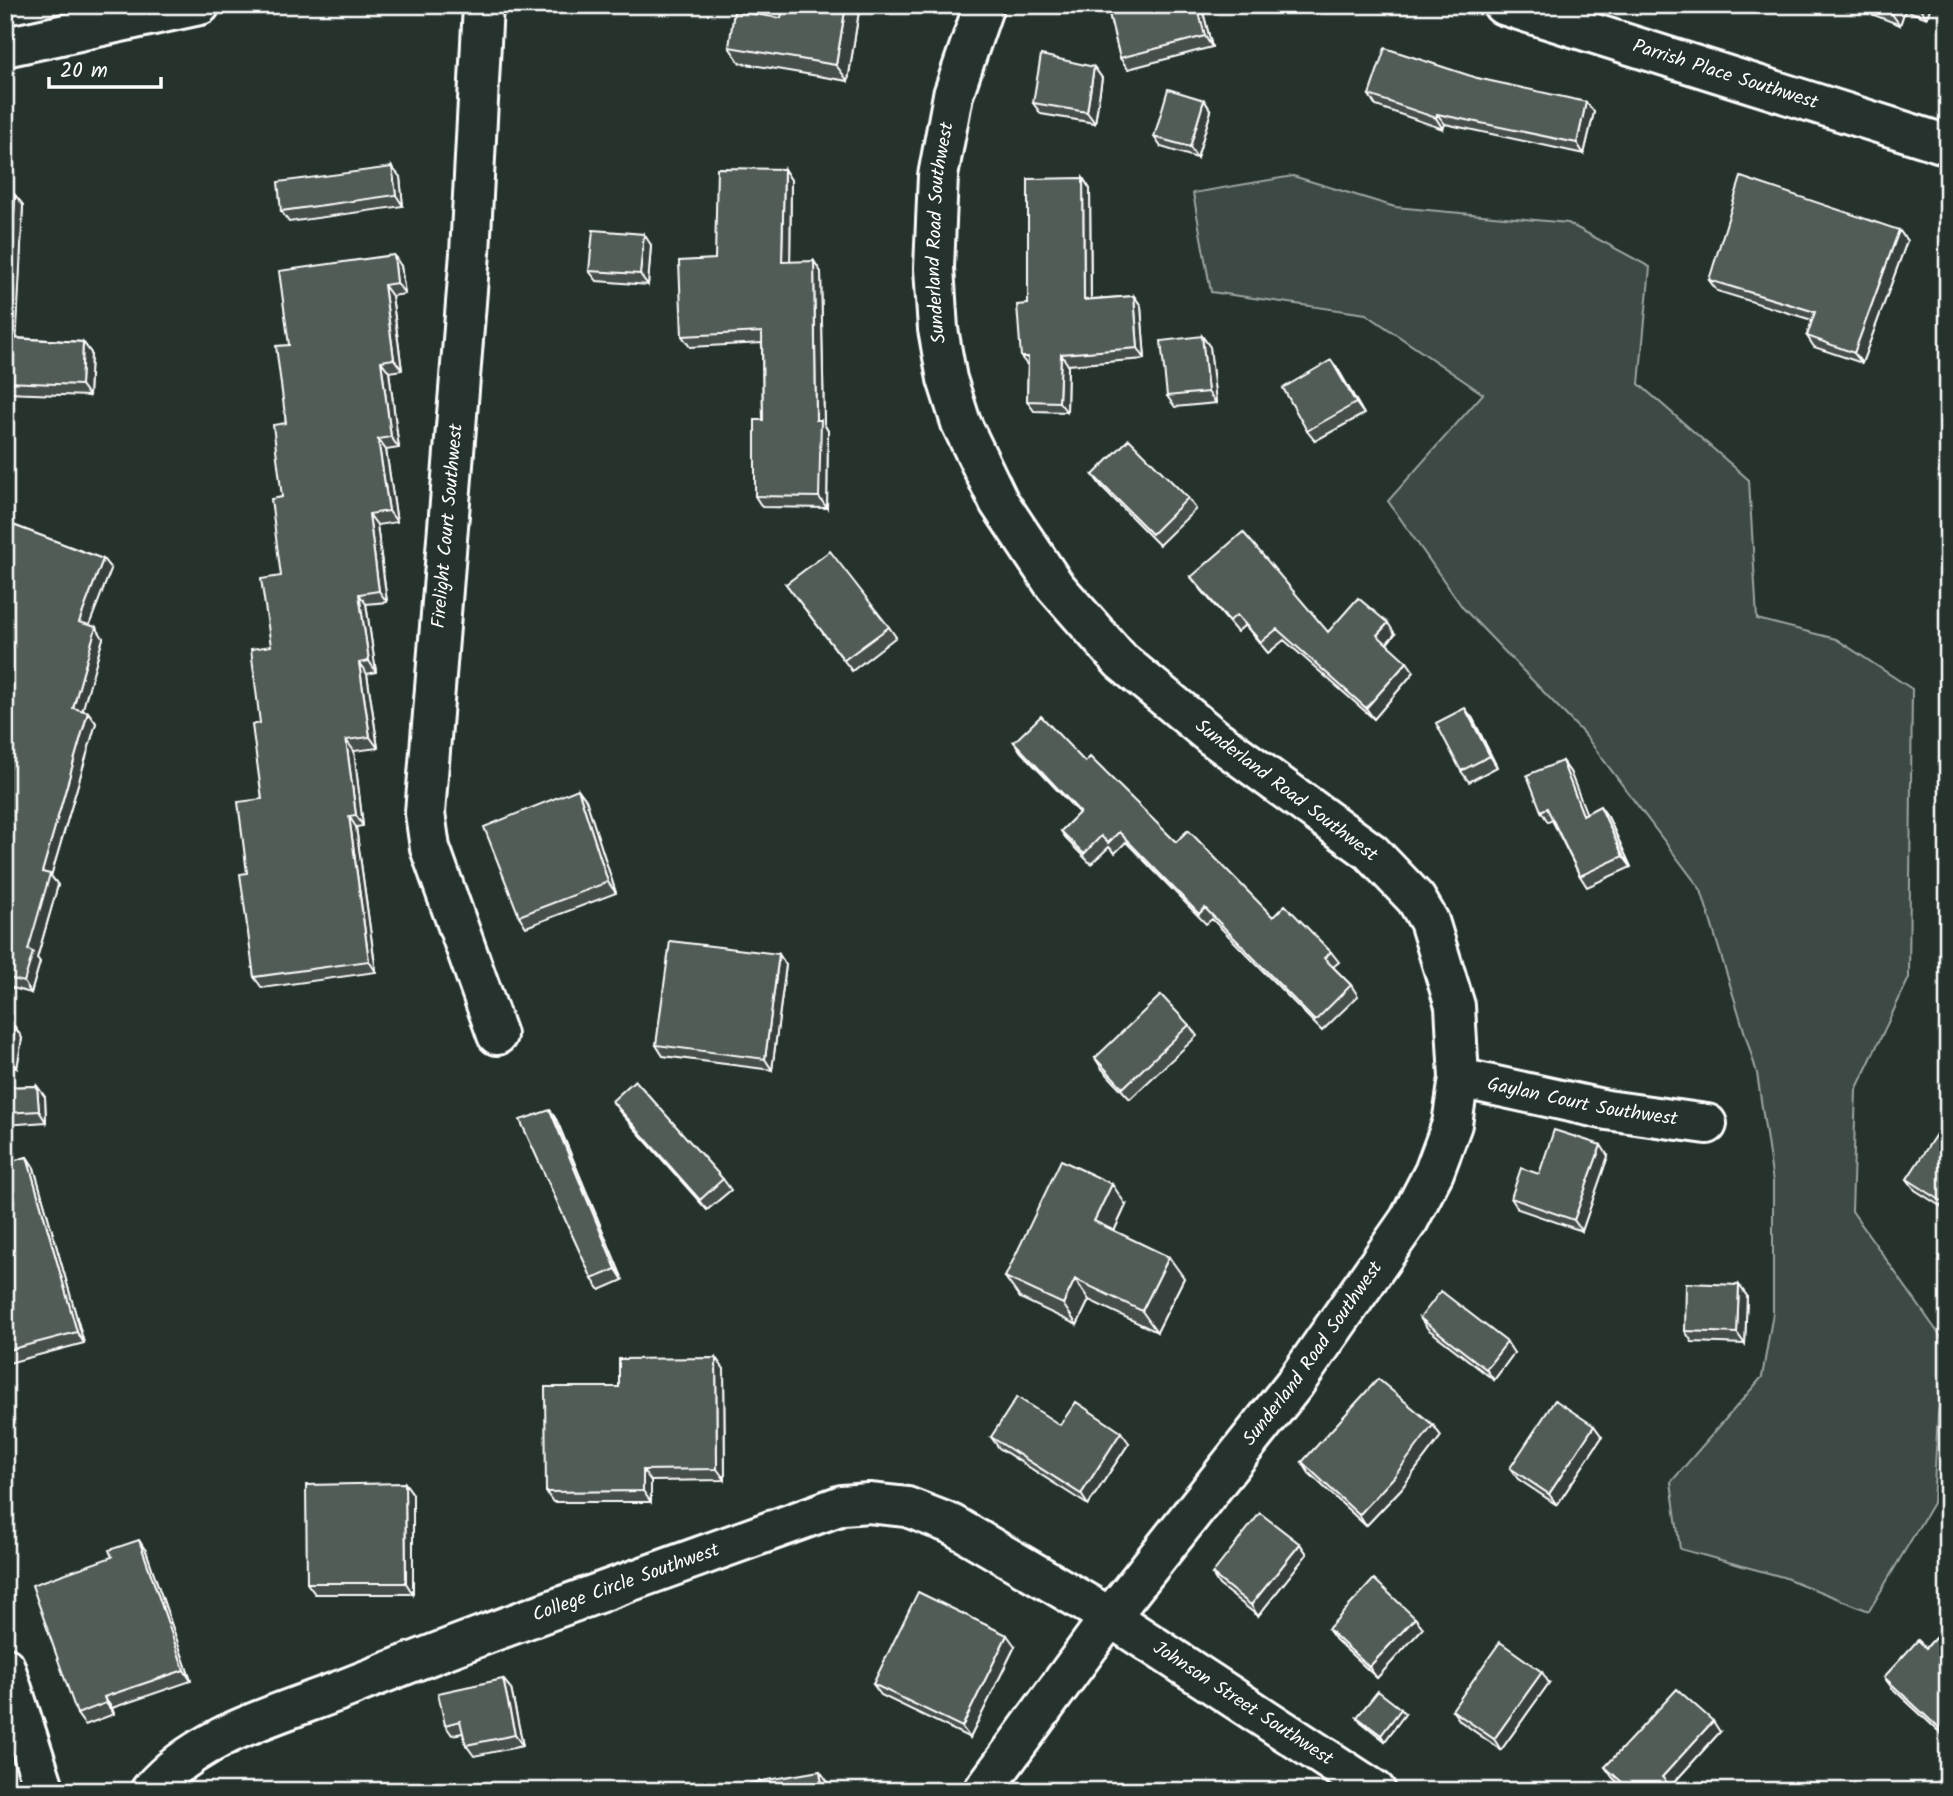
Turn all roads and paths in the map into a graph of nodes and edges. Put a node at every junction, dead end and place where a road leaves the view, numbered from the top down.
1 (200, 5) edge
2 (483, 5) edge
3 (984, 5) edge
4 (1503, 5) edge
5 (5, 47) edge
6 (1948, 145) edge
7 (497, 1035) dead end
8 (1459, 1078) junction
9 (1707, 1124) dead end
10 (1110, 1617) junction
11 (5, 1667) edge
12 (45, 1791) edge
13 (150, 1791) edge
14 (982, 1791) edge
15 (1376, 1791) edge

1 - 5 main road
2 - 7 main road, Firelight Court Southwest
3 - 8 main road, Sunderland Road Southwest
4 - 6 main road, Parrish Place Southwest
8 - 9 main road, Gaylan Court Southwest
8 - 10 main road, Sunderland Road Southwest
10 - 13 main road, College Circle Southwest
10 - 14 main road, Sunderland Road Southwest
10 - 15 main road, Johnson Street Southwest
11 - 12 main road

